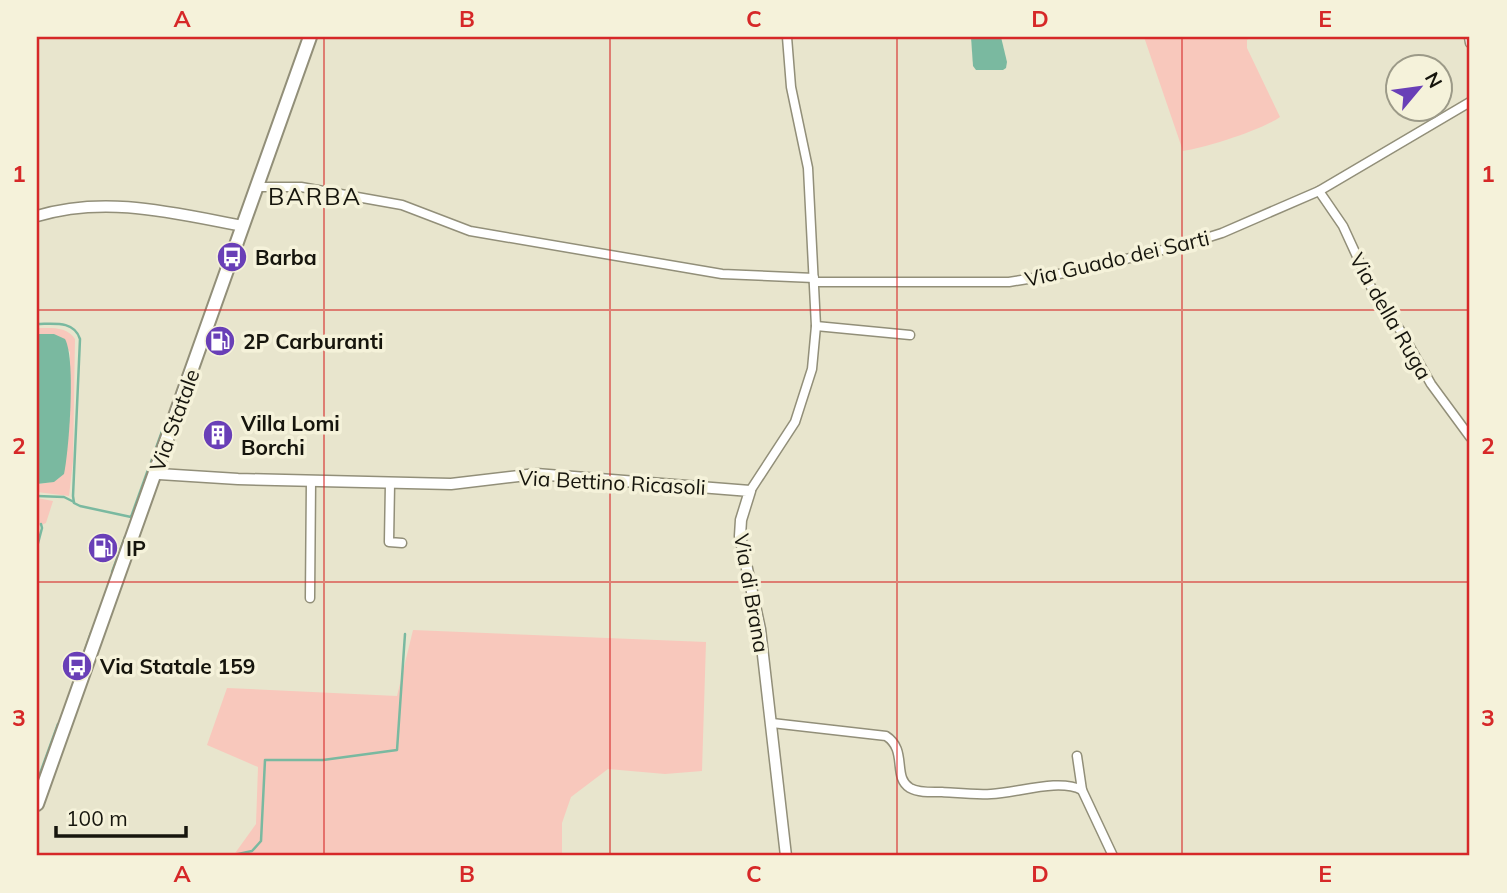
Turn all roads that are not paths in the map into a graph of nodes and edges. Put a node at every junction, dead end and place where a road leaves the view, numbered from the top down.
1 (310, 37) edge
2 (787, 37) edge
3 (1469, 37) edge
4 (1470, 43) edge
5 (1470, 102) edge
6 (257, 187) junction
7 (1319, 191) junction
8 (37, 216) edge
9 (243, 226) junction
10 (814, 280) junction
11 (816, 326) junction
12 (910, 335) dead end
13 (1470, 437) edge
14 (155, 471) junction
15 (311, 481) junction
16 (390, 484) junction
17 (750, 491) junction
18 (402, 543) dead end
19 (310, 598) dead end
20 (772, 723) junction
21 (1077, 756) dead end
22 (1082, 790) junction
23 (37, 804) edge
24 (786, 856) edge
25 (1113, 856) edge

1 - 6 main road, Via Statale
2 - 10 street, Via di Brana
3 - 4 street
5 - 7 street, Via Guado dei Sarti
6 - 9 main road, Via Statale
6 - 10 street
7 - 10 street, Via Guado dei Sarti
7 - 13 street, Via della Ruga
8 - 9 street
9 - 14 main road, Via Statale
10 - 11 street, Via di Brana
11 - 12 street
11 - 17 street, Via di Brana
14 - 15 street, Via Bettino Ricasoli
14 - 23 main road, Via Statale
15 - 16 street, Via Bettino Ricasoli
15 - 19 street
16 - 17 street, Via Bettino Ricasoli
16 - 18 street
17 - 20 street, Via di Brana
20 - 22 street
20 - 24 street, Via di Brana
21 - 22 street
22 - 25 street

